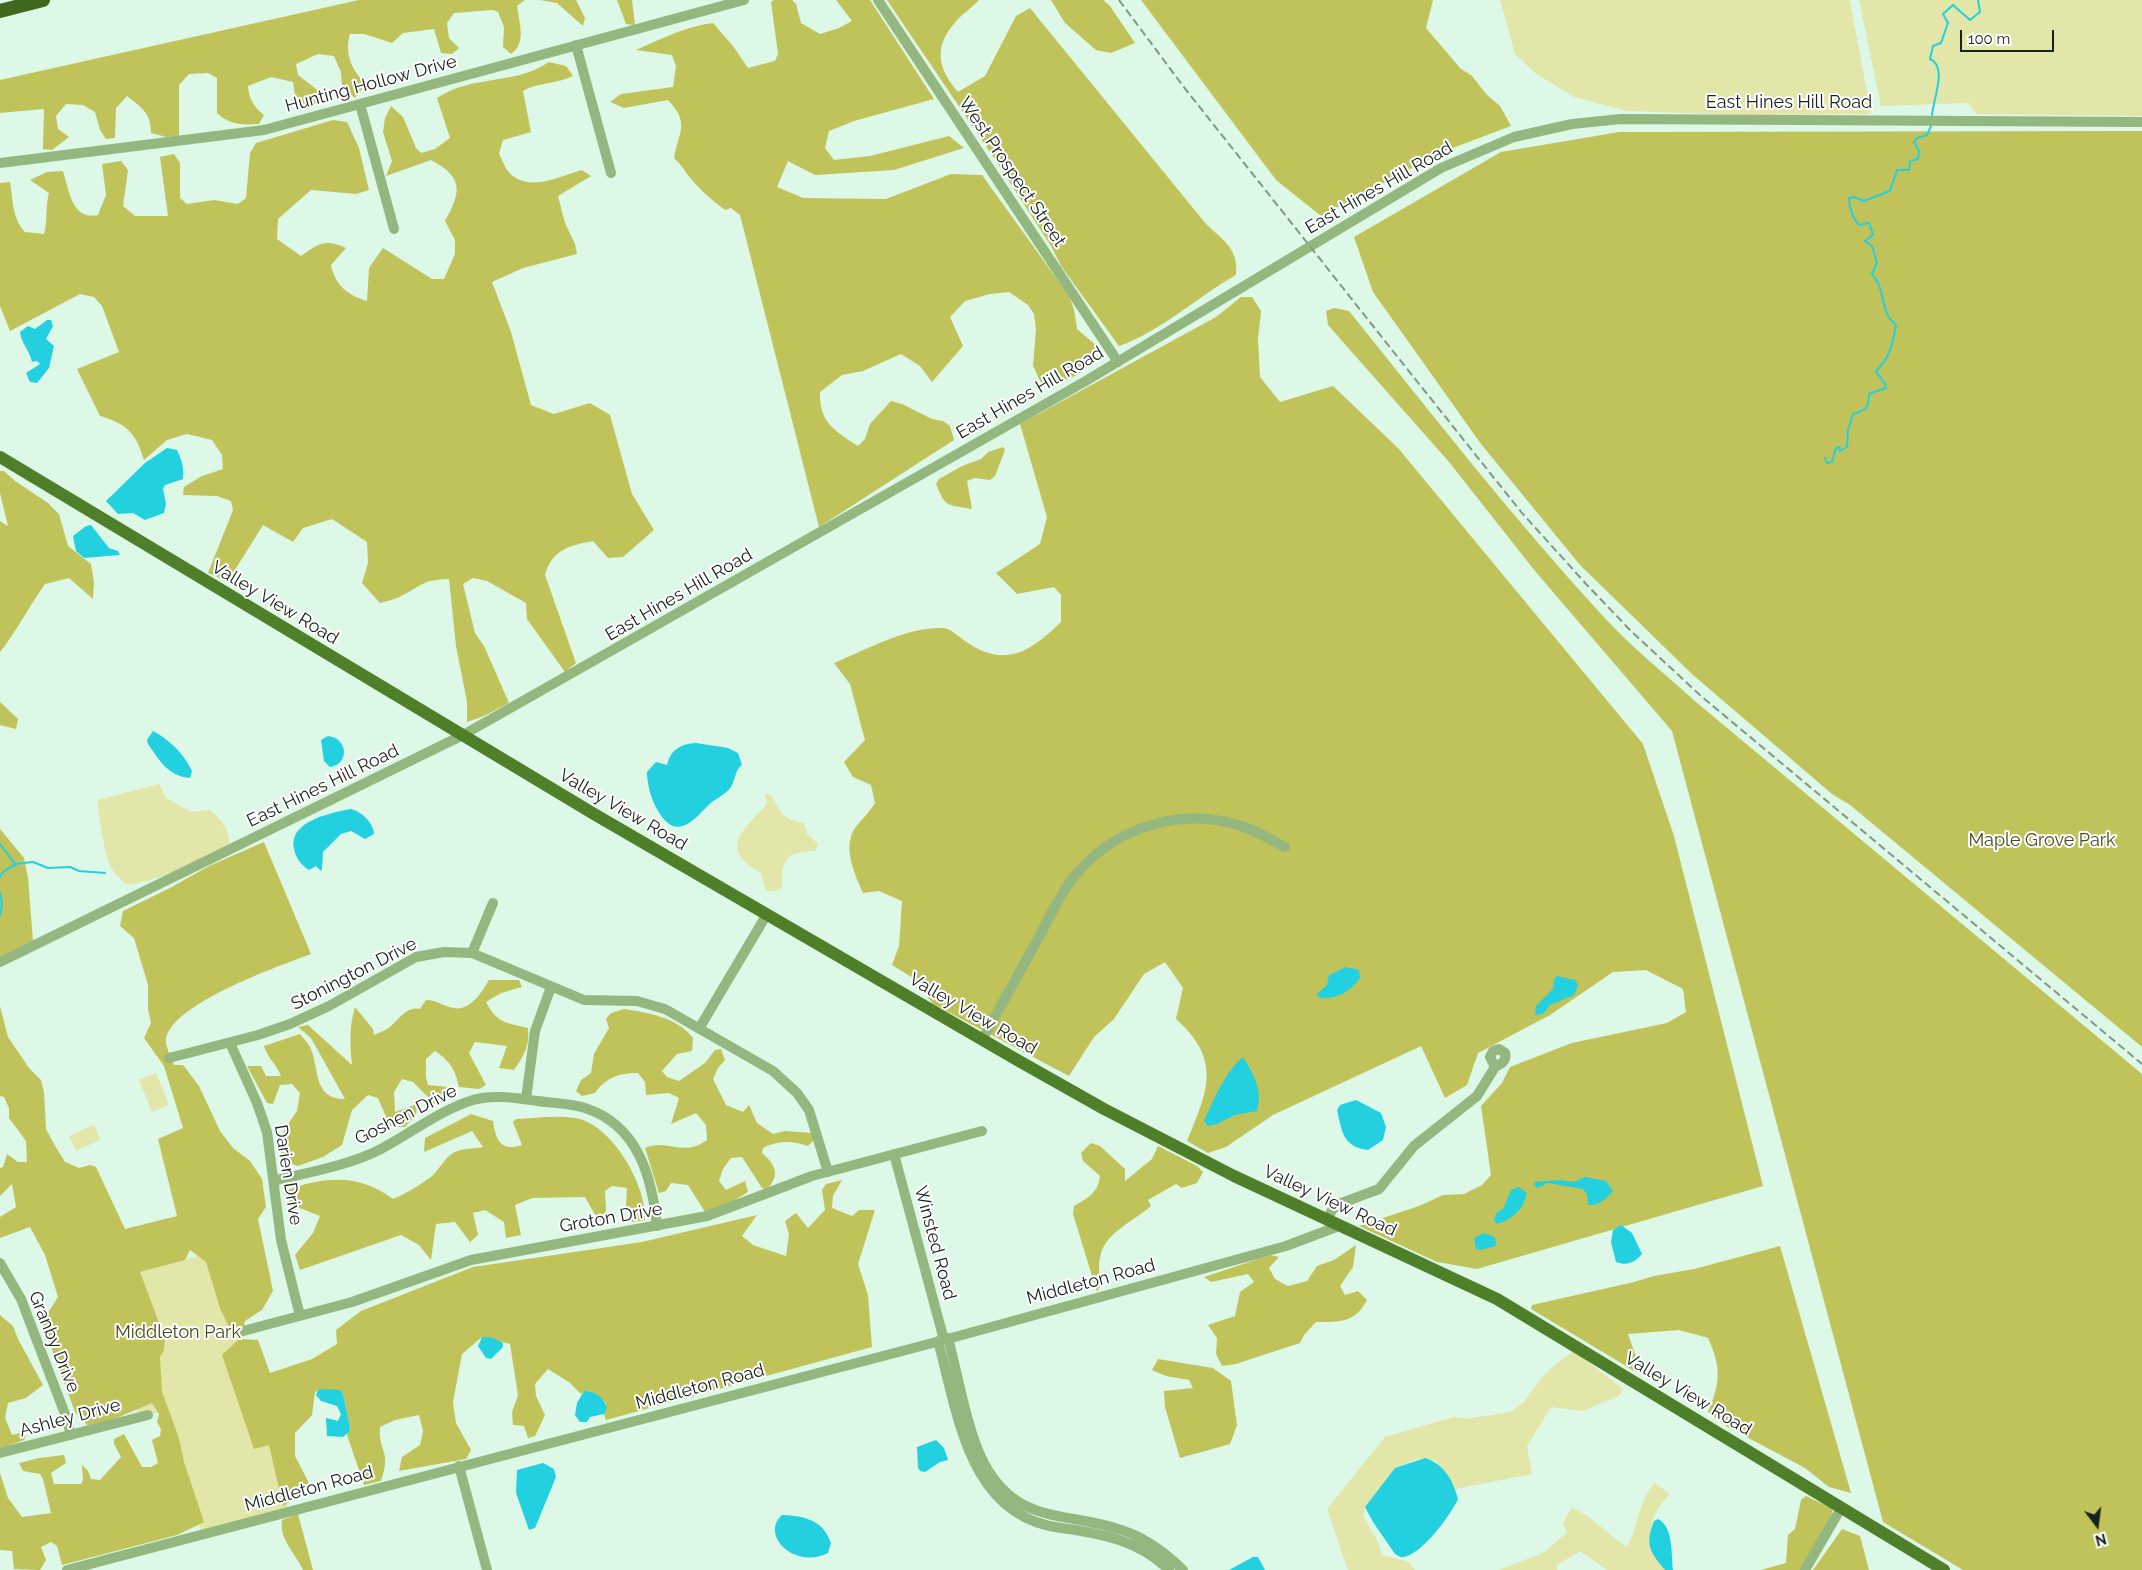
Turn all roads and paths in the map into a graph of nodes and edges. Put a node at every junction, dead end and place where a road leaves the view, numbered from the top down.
1 (43, 0) edge
2 (744, 0) edge
3 (878, 0) edge
4 (0, 11) edge
5 (576, 46) junction
6 (360, 104) junction
7 (2142, 122) edge
8 (0, 163) edge
9 (611, 173) dead end
10 (394, 229) dead end
11 (1118, 362) junction
12 (0, 457) edge
13 (463, 735) junction
14 (1284, 847) dead end
15 (493, 903) dead end
16 (767, 914) junction
17 (472, 953) junction
18 (0, 962) edge
19 (551, 987) junction
20 (700, 1027) junction
21 (982, 1040) junction
22 (230, 1043) junction
23 (169, 1058) dead end
24 (1495, 1067) dead end
25 (526, 1099) junction
26 (982, 1131) dead end
27 (894, 1154) junction
28 (828, 1172) junction
29 (274, 1181) junction
30 (1327, 1220) junction
31 (657, 1226) junction
32 (1339, 1226) junction
33 (0, 1263) edge
34 (300, 1316) junction
35 (243, 1331) dead end
36 (943, 1340) junction
37 (148, 1414) dead end
38 (71, 1435) junction
39 (0, 1453) edge
40 (459, 1466) junction
41 (1841, 1508) junction
42 (1073, 1525) junction
43 (67, 1570) edge
44 (487, 1570) edge
45 (1169, 1570) edge
46 (1183, 1570) edge
47 (1805, 1570) edge
48 (1944, 1570) edge

1 - 4 highway
2 - 5 street, Hunting Hollow Drive
3 - 11 street, West Prospect Street
5 - 6 street, Hunting Hollow Drive
5 - 9 street
6 - 8 street, Hunting Hollow Drive
6 - 10 street
7 - 11 street, East Hines Hill Road
11 - 13 street, East Hines Hill Road
12 - 13 main road, Valley View Road
13 - 16 main road, Valley View Road
13 - 18 street, East Hines Hill Road
14 - 21 street
15 - 17 street
16 - 20 street
16 - 21 main road, Valley View Road
17 - 19 street, Stonington Drive
17 - 22 street, Stonington Drive
19 - 20 street, Stonington Drive
19 - 25 street
20 - 28 street, Stonington Drive
21 - 30 main road, Valley View Road
22 - 23 street, Stonington Drive
22 - 29 street, Darien Drive
24 - 30 street
25 - 29 street, Goshen Drive
25 - 31 street, Goshen Drive
26 - 27 street, Groton Drive
27 - 28 street, Groton Drive
27 - 36 street, Winsted Road
28 - 31 street, Groton Drive
29 - 34 street, Darien Drive
30 - 32 main road, Valley View Road
31 - 34 street, Groton Drive
32 - 36 street, Middleton Road
32 - 41 main road, Valley View Road
33 - 38 street, Granby Drive
34 - 35 street, Groton Drive
36 - 40 street, Middleton Road
36 - 42 street, Winsted Road
37 - 38 street, Ashley Drive
38 - 39 street, Ashley Drive
40 - 43 street, Middleton Road
40 - 44 street
41 - 47 street
41 - 48 main road, Valley View Road
42 - 45 street
42 - 46 street

